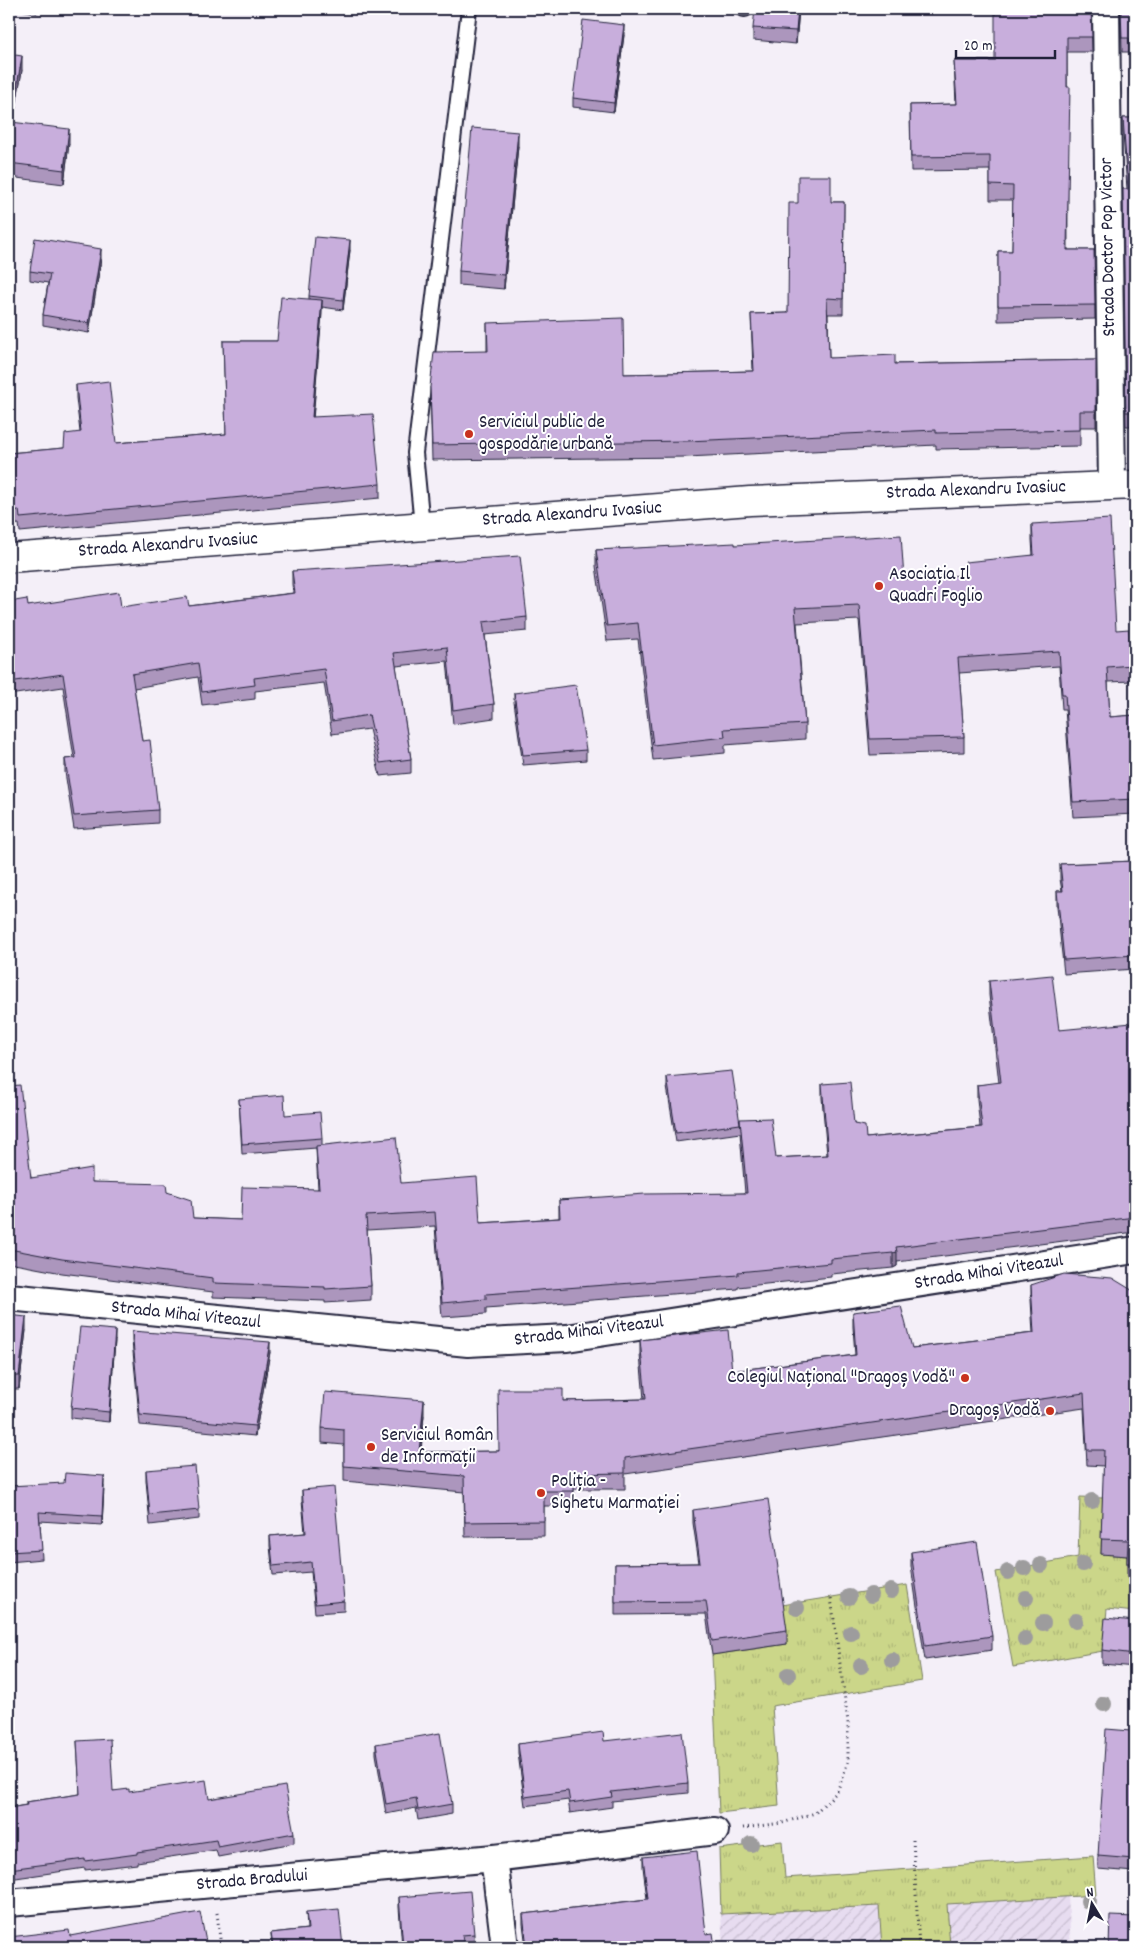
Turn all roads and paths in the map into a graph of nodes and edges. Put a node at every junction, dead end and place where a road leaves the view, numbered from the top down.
1 (469, 9) edge
2 (1106, 9) edge
3 (1123, 486) edge
4 (422, 526) junction
5 (9, 558) edge
6 (1135, 1250) edge
7 (9, 1297) edge
8 (831, 1598) dead end
9 (715, 1831) joint
10 (913, 1840) dead end
11 (494, 1858) junction
12 (9, 1903) edge
13 (506, 1947) edge
14 (919, 1947) edge

1 - 4 lane
2 - 3 street, Strada Doctor Pop Victor
3 - 4 main road, Strada Alexandru Ivasiuc
4 - 5 main road, Strada Alexandru Ivasiuc
6 - 7 street, Strada Mihai Viteazul
8 - 9 path
9 - 11 street, Strada Bradului
10 - 14 path
11 - 12 street, Strada Bradului
11 - 13 street

